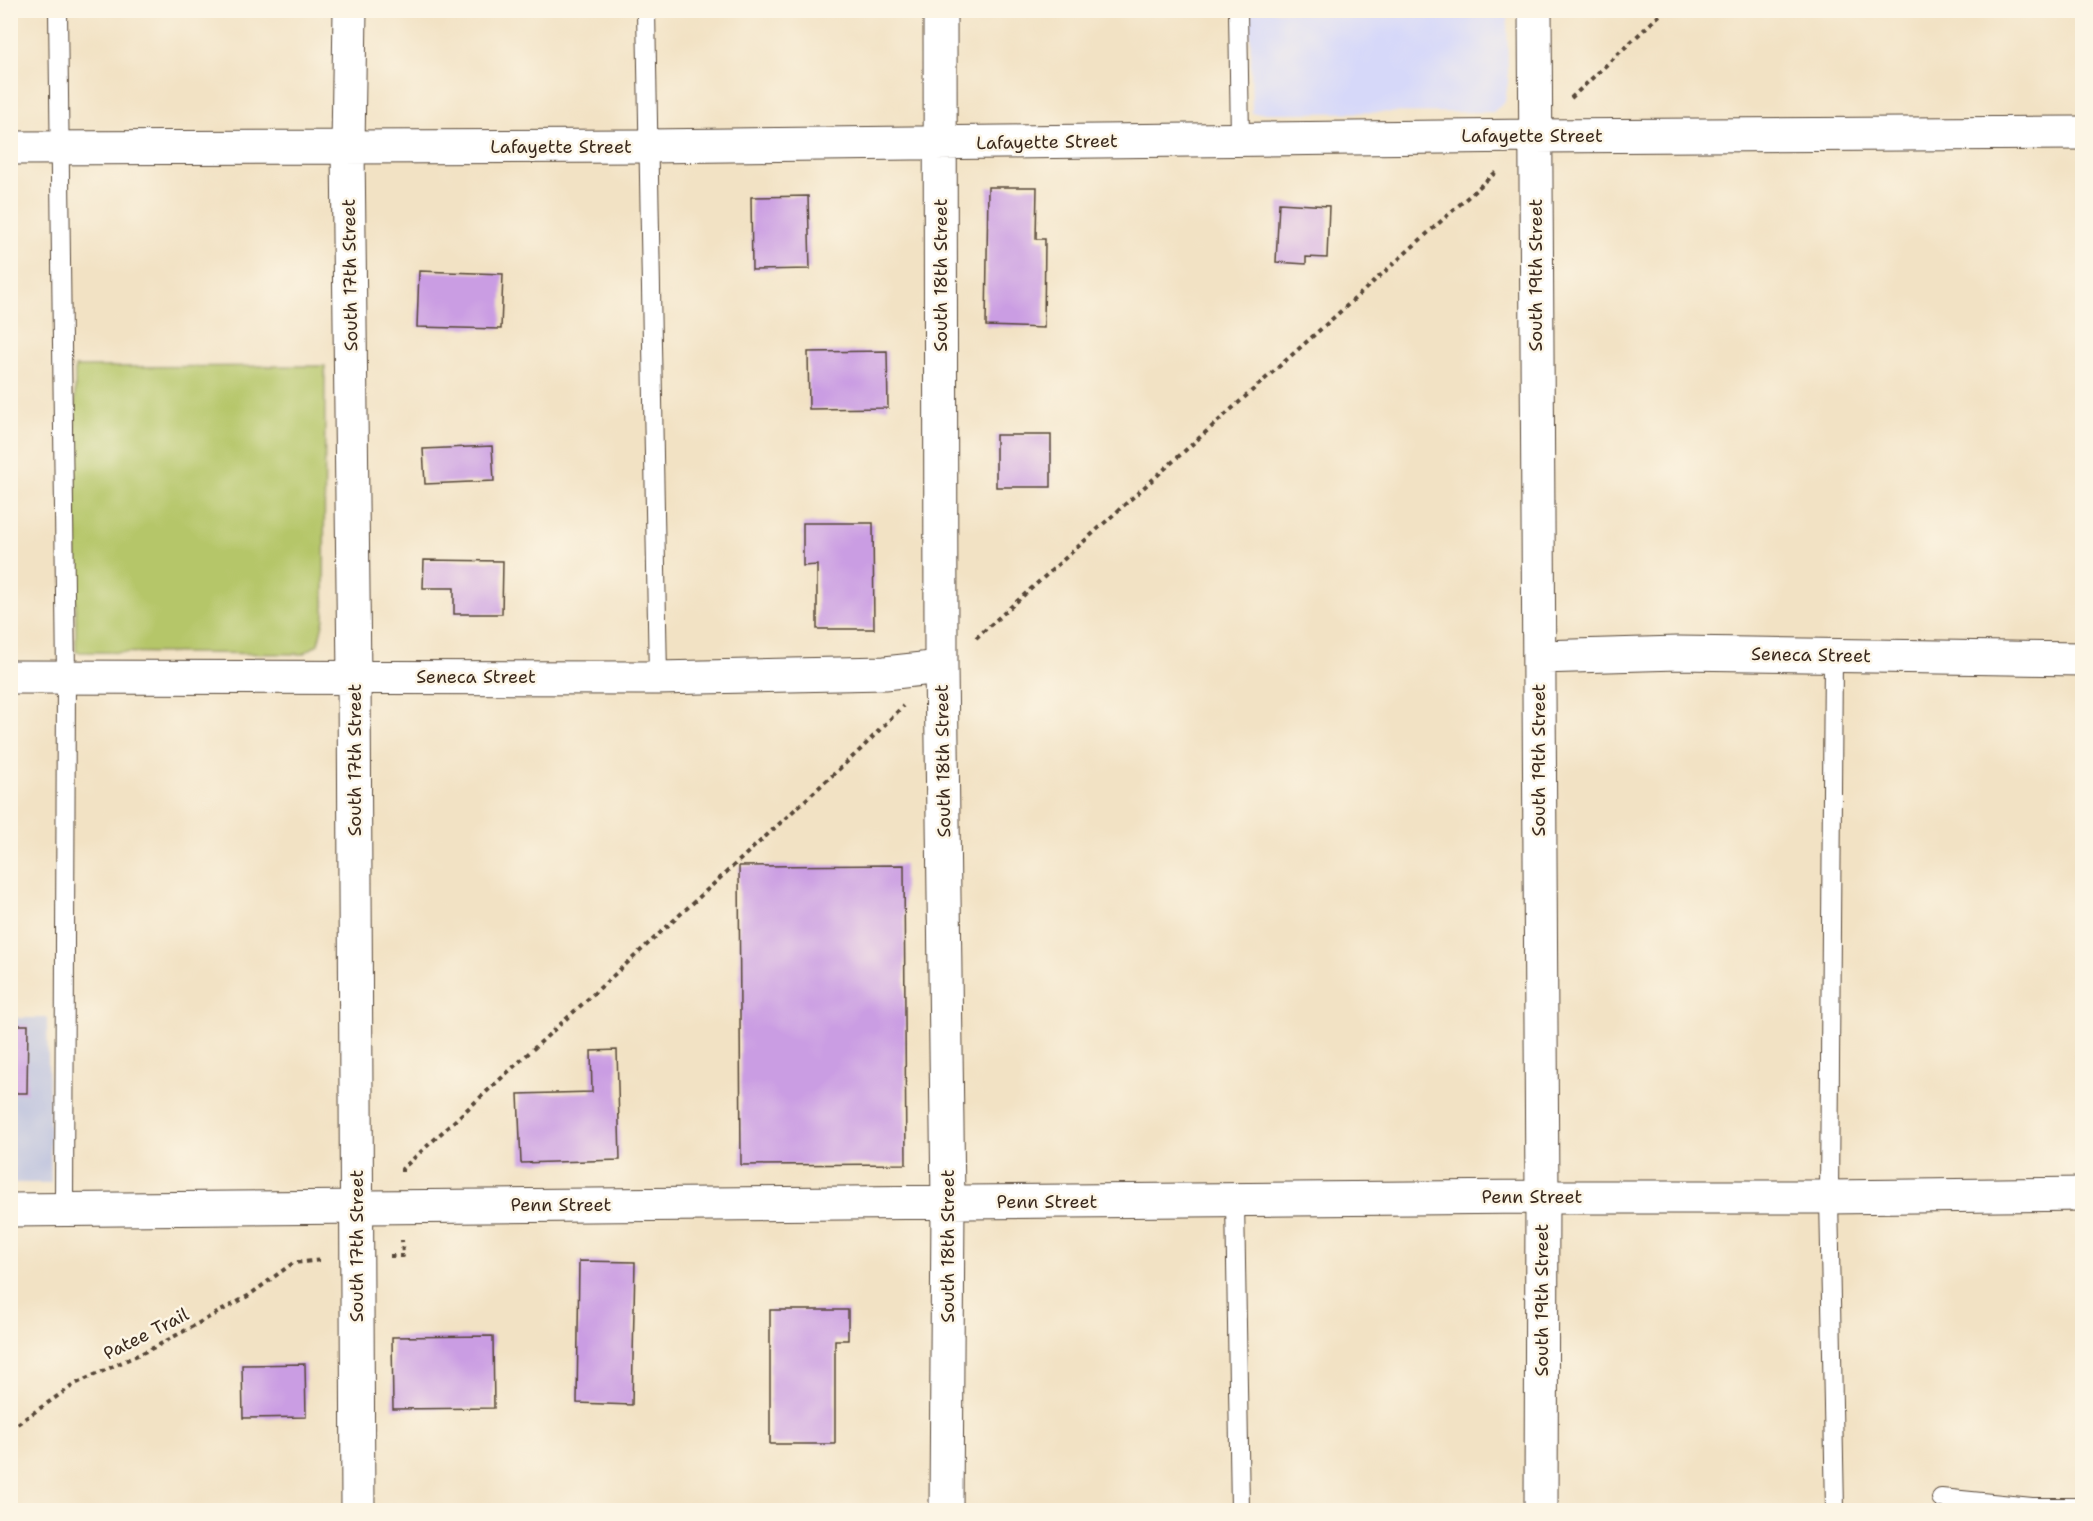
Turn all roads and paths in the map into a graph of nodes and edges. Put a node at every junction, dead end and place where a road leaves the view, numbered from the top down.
1 (58, 10) edge
2 (350, 10) edge
3 (646, 10) edge
4 (940, 10) edge
5 (1238, 10) edge
6 (1535, 10) edge
7 (2082, 133) edge
8 (1535, 136) junction
9 (1240, 139) junction
10 (940, 143) junction
11 (648, 146) junction
12 (10, 148) edge
13 (348, 148) junction
14 (60, 149) junction
15 (1833, 656) junction
16 (1539, 657) junction
17 (2082, 658) edge
18 (941, 667) junction
19 (10, 677) edge
20 (66, 677) junction
21 (354, 677) junction
22 (658, 678) junction
23 (2082, 1194) edge
24 (1542, 1197) junction
25 (1829, 1197) junction
26 (1235, 1200) junction
27 (948, 1202) junction
28 (357, 1207) junction
29 (10, 1210) edge
30 (64, 1210) junction
31 (293, 1263) dead end
32 (10, 1429) edge
33 (1941, 1498) dead end
34 (2082, 1507) edge
35 (358, 1510) edge
36 (946, 1510) edge
37 (1240, 1510) edge
38 (1541, 1510) edge
39 (1835, 1510) edge

1 - 14 lane
2 - 13 street, South 17th Street
3 - 11 lane
4 - 10 street, South 18th Street
5 - 9 lane
6 - 8 street, South 19th Street
7 - 8 street, Lafayette Street
8 - 9 street, Lafayette Street
8 - 16 street, South 19th Street
9 - 10 street, Lafayette Street
10 - 11 street, Lafayette Street
10 - 18 street, South 18th Street
11 - 13 street, Lafayette Street
11 - 22 lane
12 - 14 street, Lafayette Street
13 - 14 street, Lafayette Street
13 - 21 street, South 17th Street
14 - 20 lane
15 - 16 street, Seneca Street
15 - 17 street, Seneca Street
15 - 25 lane
16 - 24 street, South 19th Street
18 - 22 street, Seneca Street
18 - 27 street, South 18th Street
19 - 20 street, Seneca Street
20 - 21 street, Seneca Street
20 - 30 lane
21 - 22 street, Seneca Street
21 - 28 street, South 17th Street
23 - 25 street, Penn Street
24 - 25 street, Penn Street
24 - 26 street, Penn Street
24 - 38 street, South 19th Street
25 - 39 lane
26 - 27 street, Penn Street
26 - 37 lane
27 - 28 street, Penn Street
27 - 36 street, South 18th Street
28 - 30 street, Penn Street
28 - 35 street, South 17th Street
29 - 30 street, Penn Street
31 - 32 path, Patee Trail
33 - 34 lane

